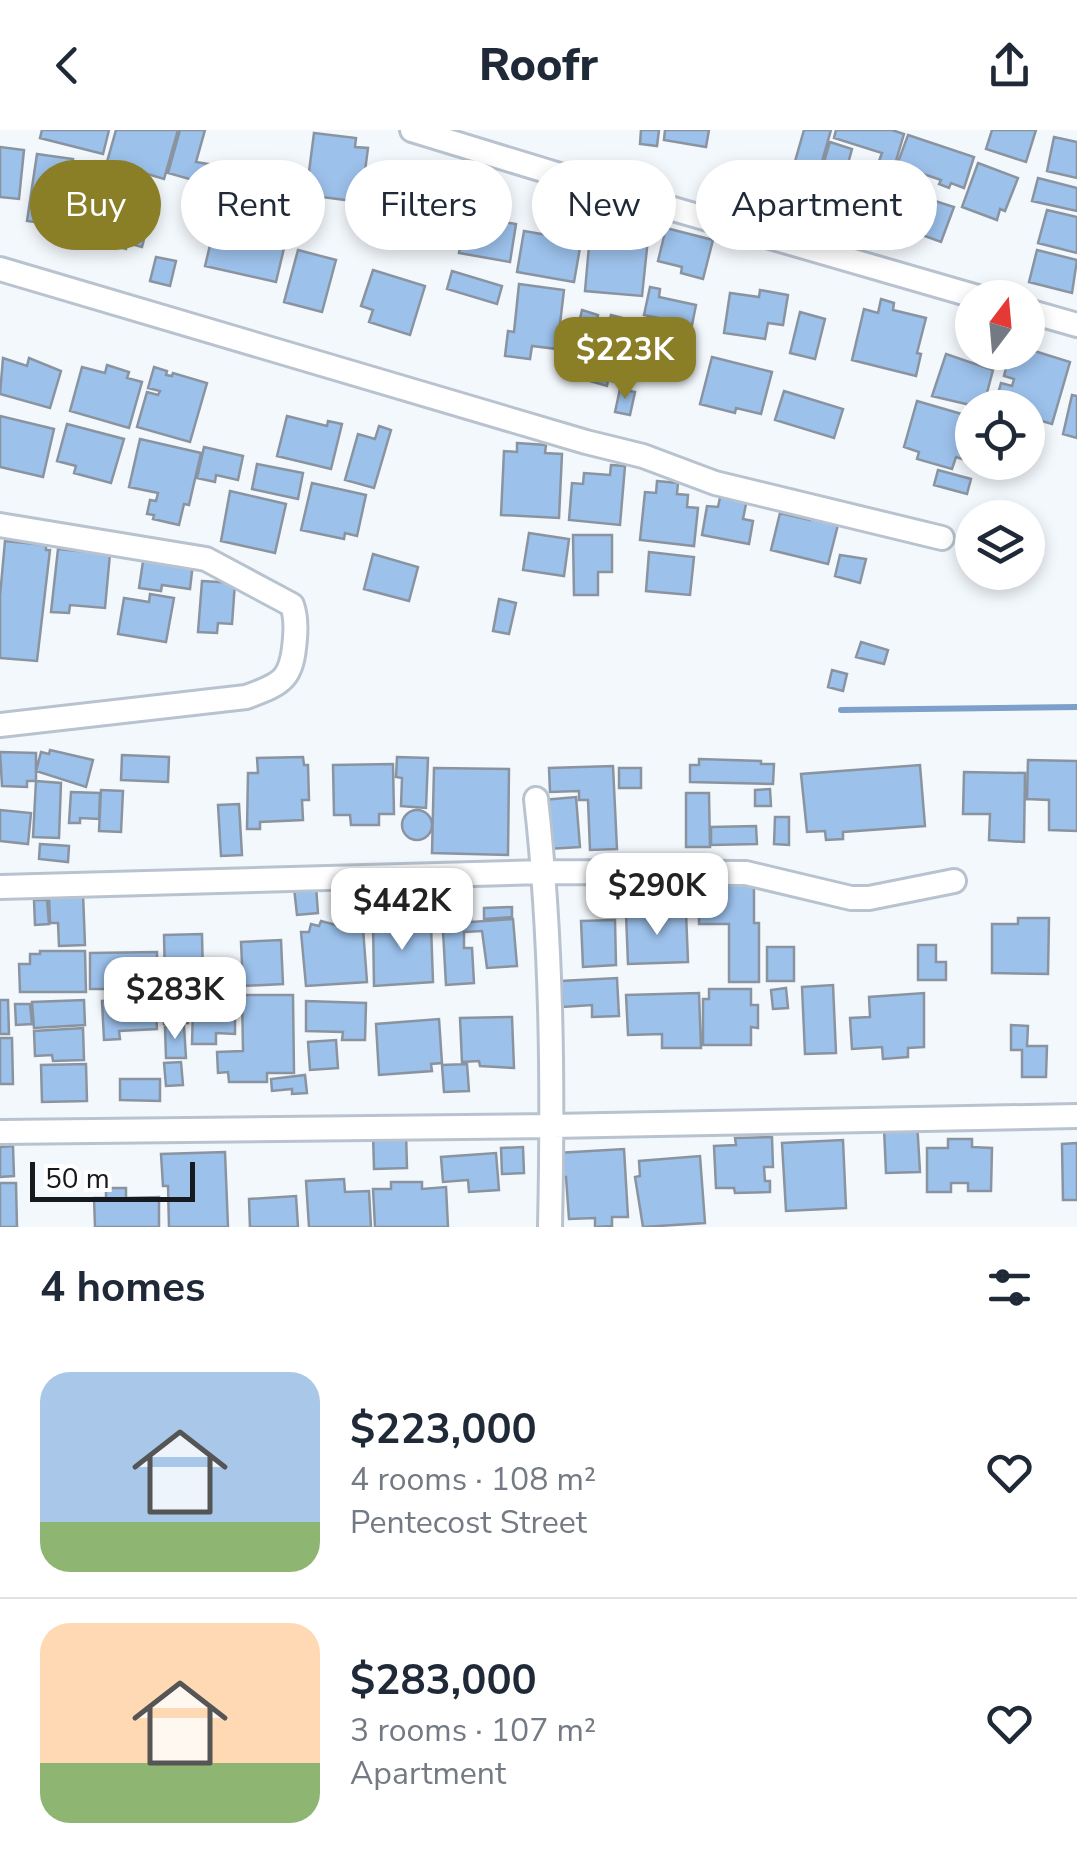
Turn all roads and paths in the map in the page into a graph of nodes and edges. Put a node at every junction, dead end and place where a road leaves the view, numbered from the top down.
1 (412, 130) edge
2 (0, 269) edge
3 (955, 290) edge
4 (1045, 316) edge
5 (1077, 325) edge
6 (0, 525) edge
7 (942, 538) dead end
8 (0, 725) edge
9 (536, 799) dead end
10 (544, 872) junction
11 (954, 881) dead end
12 (0, 887) edge
13 (1077, 1116) edge
14 (552, 1126) junction
15 (0, 1132) edge
16 (550, 1227) edge

1 - 3 street
2 - 7 street
4 - 5 street
6 - 8 street
9 - 10 street
10 - 11 street
10 - 12 street
10 - 14 street
13 - 14 street
14 - 15 street
14 - 16 street

